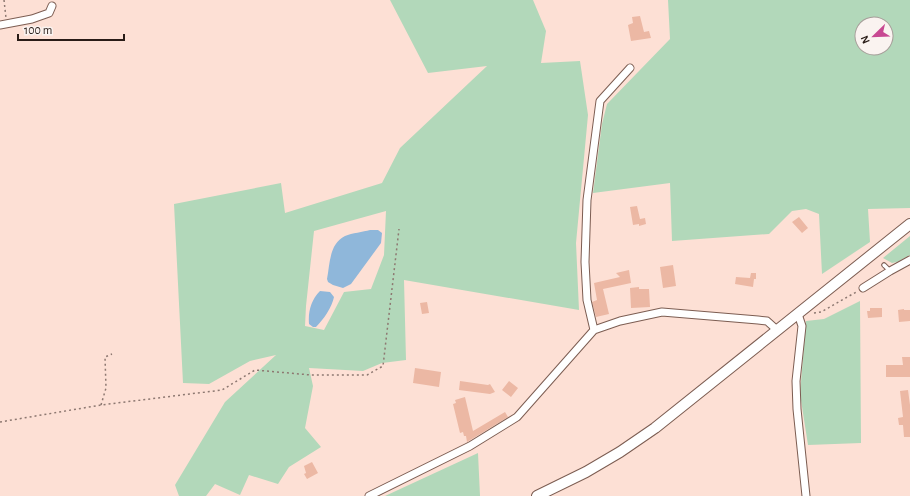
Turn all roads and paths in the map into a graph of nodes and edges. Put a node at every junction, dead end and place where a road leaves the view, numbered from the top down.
1 (4, 0) edge
2 (52, 6) dead end
3 (3, 24) edge
4 (630, 68) dead end
5 (910, 224) edge
6 (399, 229) dead end
7 (910, 260) edge
8 (884, 265) dead end
9 (890, 271) junction
10 (863, 288) joint
11 (814, 313) dead end
12 (798, 314) junction
13 (594, 330) junction
14 (777, 330) junction
15 (112, 354) dead end
16 (101, 405) junction
17 (0, 422) edge
18 (369, 496) edge
19 (537, 496) edge
20 (806, 496) edge

1 - 3 path
2 - 3 street
4 - 13 street
5 - 12 main road
6 - 16 path
7 - 9 street
8 - 9 lane
9 - 10 street
10 - 11 path
12 - 14 main road
12 - 20 street
13 - 14 street
13 - 18 street
14 - 19 main road
15 - 16 path
16 - 17 path

